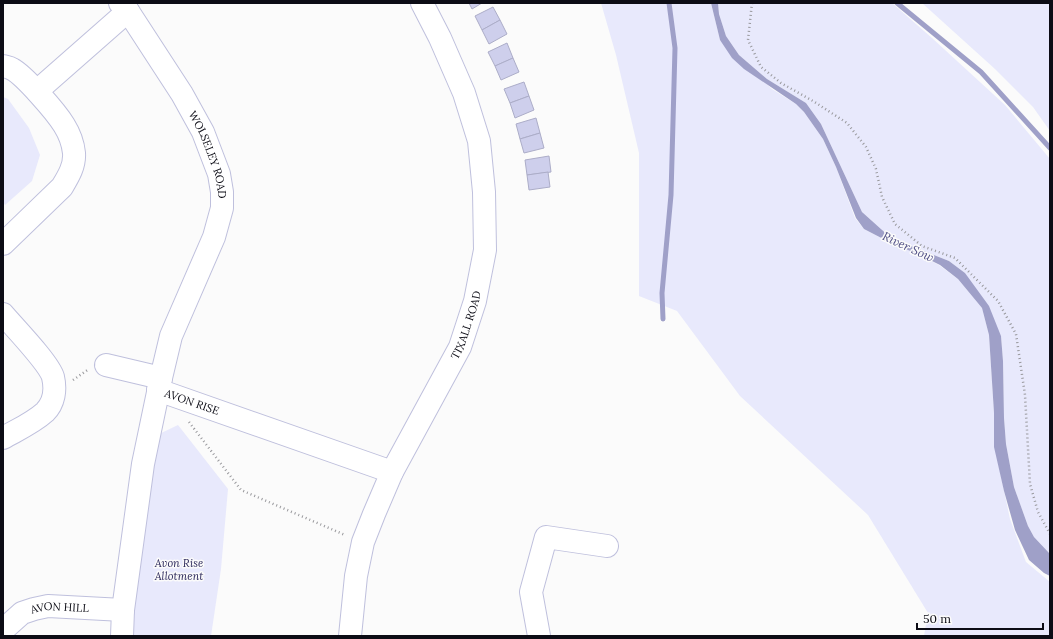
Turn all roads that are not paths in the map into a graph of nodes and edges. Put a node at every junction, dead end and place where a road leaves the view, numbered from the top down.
1 (422, 3) edge
2 (124, 7) edge
3 (3, 66) edge
4 (37, 91) junction
5 (3, 244) edge
6 (3, 314) edge
7 (106, 365) road end
8 (160, 384) junction
9 (3, 438) edge
10 (392, 472) junction
11 (606, 546) dead end
12 (123, 610) junction
13 (3, 630) edge
14 (122, 636) edge
15 (350, 636) edge
16 (539, 636) edge

1 - 10 street, TIXALL ROAD
2 - 4 street
2 - 8 street, WOLSELEY ROAD
3 - 4 street
4 - 5 street
6 - 9 street
7 - 8 street
8 - 10 street, AVON RISE
8 - 12 street, AVON RISE
10 - 15 street, TIXALL ROAD
11 - 16 street
12 - 13 street, AVON HILL
12 - 14 street, AVON RISE

